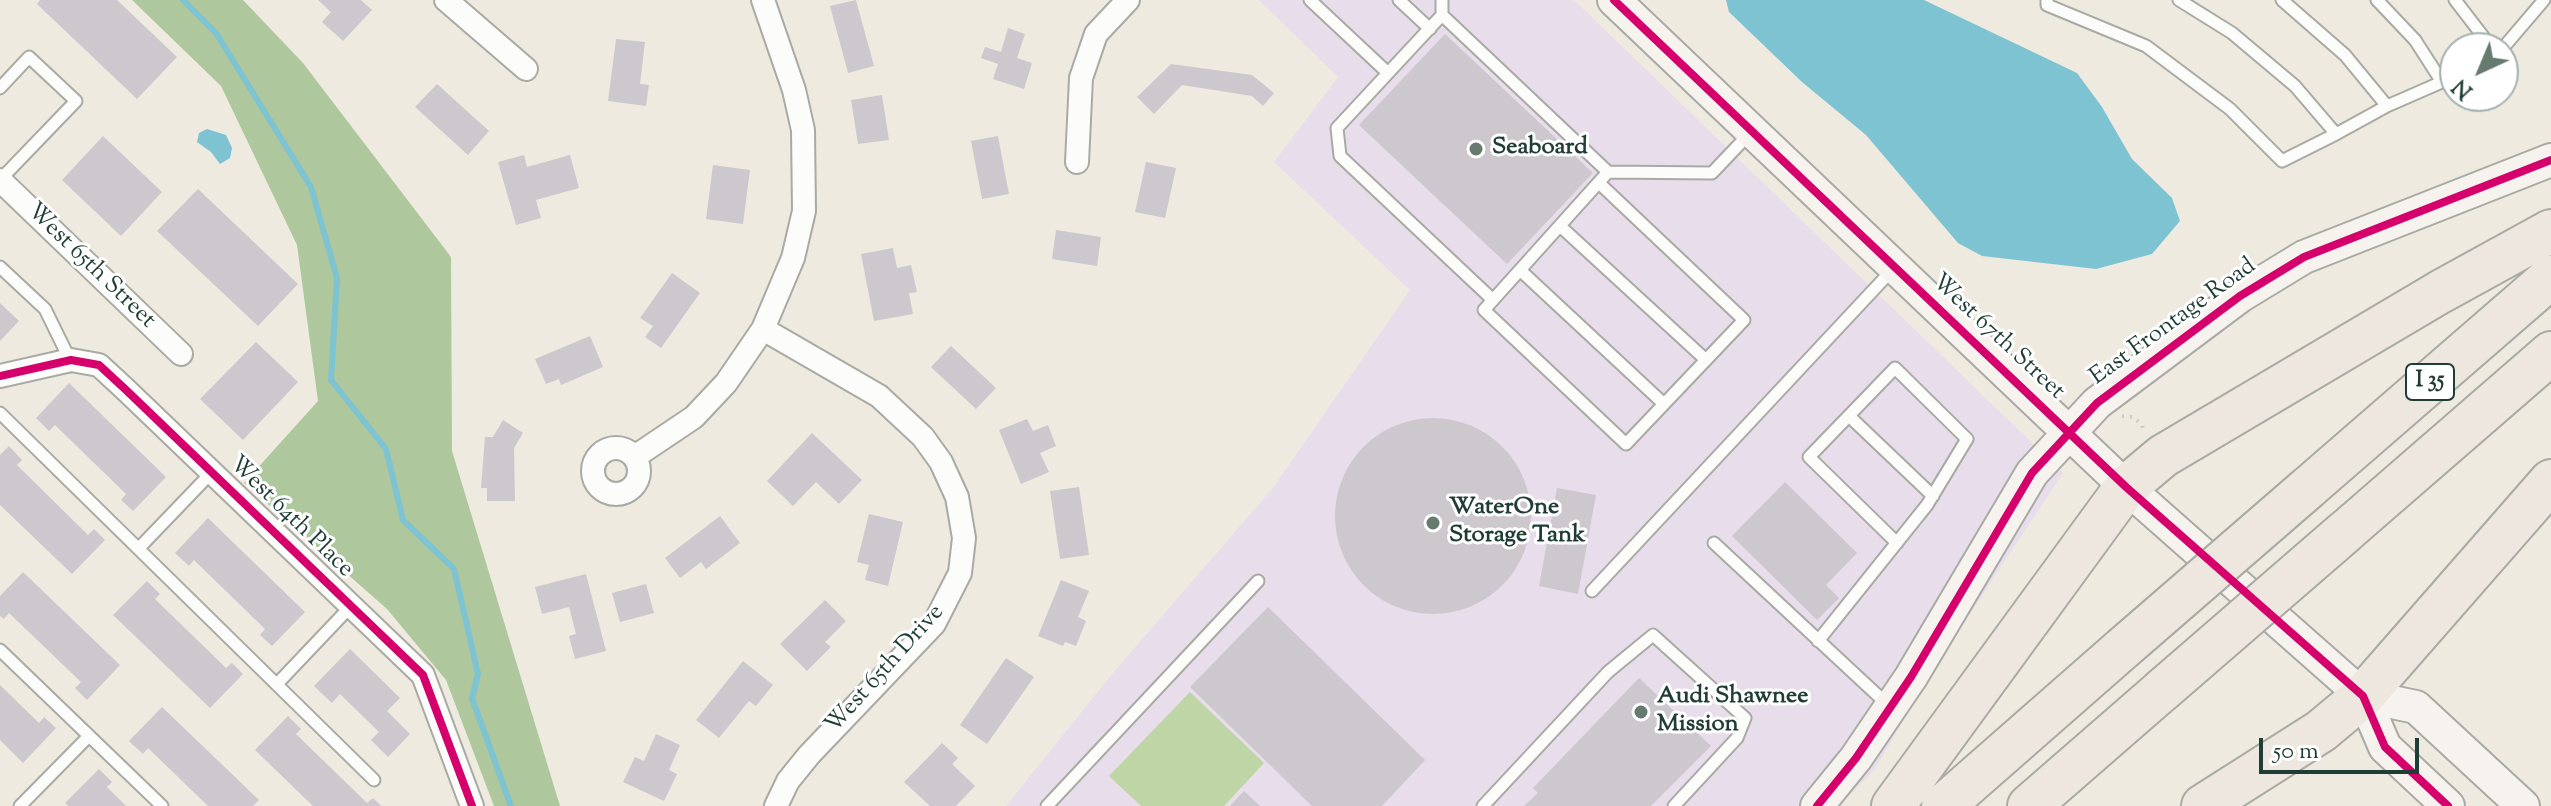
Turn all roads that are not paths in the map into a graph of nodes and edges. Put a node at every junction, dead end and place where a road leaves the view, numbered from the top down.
1 (446, 0) edge
2 (763, 0) edge
3 (1128, 0) edge
4 (1310, 0) edge
5 (1399, 0) edge
6 (1442, 0) edge
7 (1614, 0) edge
8 (2047, 0) edge
9 (2179, 0) edge
10 (2282, 0) edge
11 (2377, 0) edge
12 (2455, 0) edge
13 (2539, 2) edge
14 (1442, 15) junction
15 (1430, 29) junction
16 (2480, 32) edge
17 (2516, 32) edge
18 (526, 69) dead end
19 (1388, 73) junction
20 (2439, 77) edge
21 (2439, 83) edge
22 (0, 88) edge
23 (2387, 106) junction
24 (1752, 131) junction
25 (2336, 134) junction
26 (2551, 160) edge
27 (1077, 162) dead end
28 (1608, 172) junction
29 (0, 180) edge
30 (1599, 183) junction
31 (1560, 226) junction
32 (2551, 231) edge
33 (0, 267) edge
34 (1894, 268) junction
35 (1520, 270) junction
36 (2551, 277) edge
37 (1493, 300) junction
38 (763, 329) junction
39 (2551, 353) edge
40 (181, 354) dead end
41 (70, 360) junction
42 (1706, 360) junction
43 (0, 376) edge
44 (1664, 404) junction
45 (0, 413) edge
46 (1849, 416) junction
47 (2068, 431) junction
48 (636, 456) dead end
49 (212, 472) junction
50 (2551, 481) edge
51 (2126, 487) junction
52 (1933, 496) junction
53 (1714, 543) dead end
54 (1897, 543) junction
55 (139, 548) junction
56 (1258, 581) dead end
57 (1592, 591) dead end
58 (352, 605) junction
59 (1818, 641) junction
60 (0, 650) edge
61 (277, 684) junction
62 (2363, 696) junction
63 (1891, 708) junction
64 (89, 736) junction
65 (374, 780) dead end
66 (20, 806) edge
67 (162, 806) edge
68 (472, 806) edge
69 (776, 806) edge
70 (1047, 806) edge
71 (1483, 806) edge
72 (1674, 806) edge
73 (1817, 806) edge
74 (1893, 806) edge
75 (1943, 806) edge
76 (2029, 806) edge
77 (2203, 806) edge
78 (2448, 806) edge
79 (2523, 806) edge

1 - 18 street
2 - 38 street
3 - 27 street
4 - 19 lane
5 - 15 lane
6 - 14 lane
7 - 24 street, West 67th Street
8 - 25 lane
9 - 25 lane
10 - 23 lane
11 - 20 lane
12 - 16 lane
13 - 17 lane
14 - 15 lane
14 - 28 lane
15 - 19 lane
19 - 37 lane
21 - 23 lane
22 - 29 lane
23 - 25 lane
24 - 28 lane
24 - 34 street, West 67th Street
26 - 47 street, East Frontage Road
28 - 30 lane
29 - 40 street, West 65th Street
30 - 31 lane
30 - 42 lane
31 - 35 lane
31 - 42 lane
32 - 51 highway
33 - 41 lane
34 - 47 street, West 67th Street
34 - 57 lane
35 - 37 lane
35 - 44 lane
36 - 75 highway, I 35, bridge
37 - 44 lane
38 - 48 street
38 - 69 street, West 65th Drive
39 - 76 highway, I 35, bridge
41 - 43 street
41 - 49 street, West 64th Place
42 - 44 lane
45 - 55 lane
46 - 52 lane
46 - 52 lane
46 - 54 lane
47 - 51 street, West 67th Street
47 - 63 street, East Frontage Road
49 - 55 lane
49 - 58 street, West 64th Place
50 - 62 highway
51 - 62 street, West 67th Street
51 - 74 highway
52 - 54 lane
53 - 59 lane
54 - 59 lane
55 - 61 lane
56 - 70 lane
58 - 61 lane
58 - 68 street, West 64th Place
59 - 63 lane
60 - 64 lane
61 - 65 lane
62 - 77 highway
62 - 78 street, West 67th Street
62 - 79 street, West 67th Street
63 - 73 street, East Frontage Road
64 - 66 lane
64 - 67 lane
71 - 72 lane

